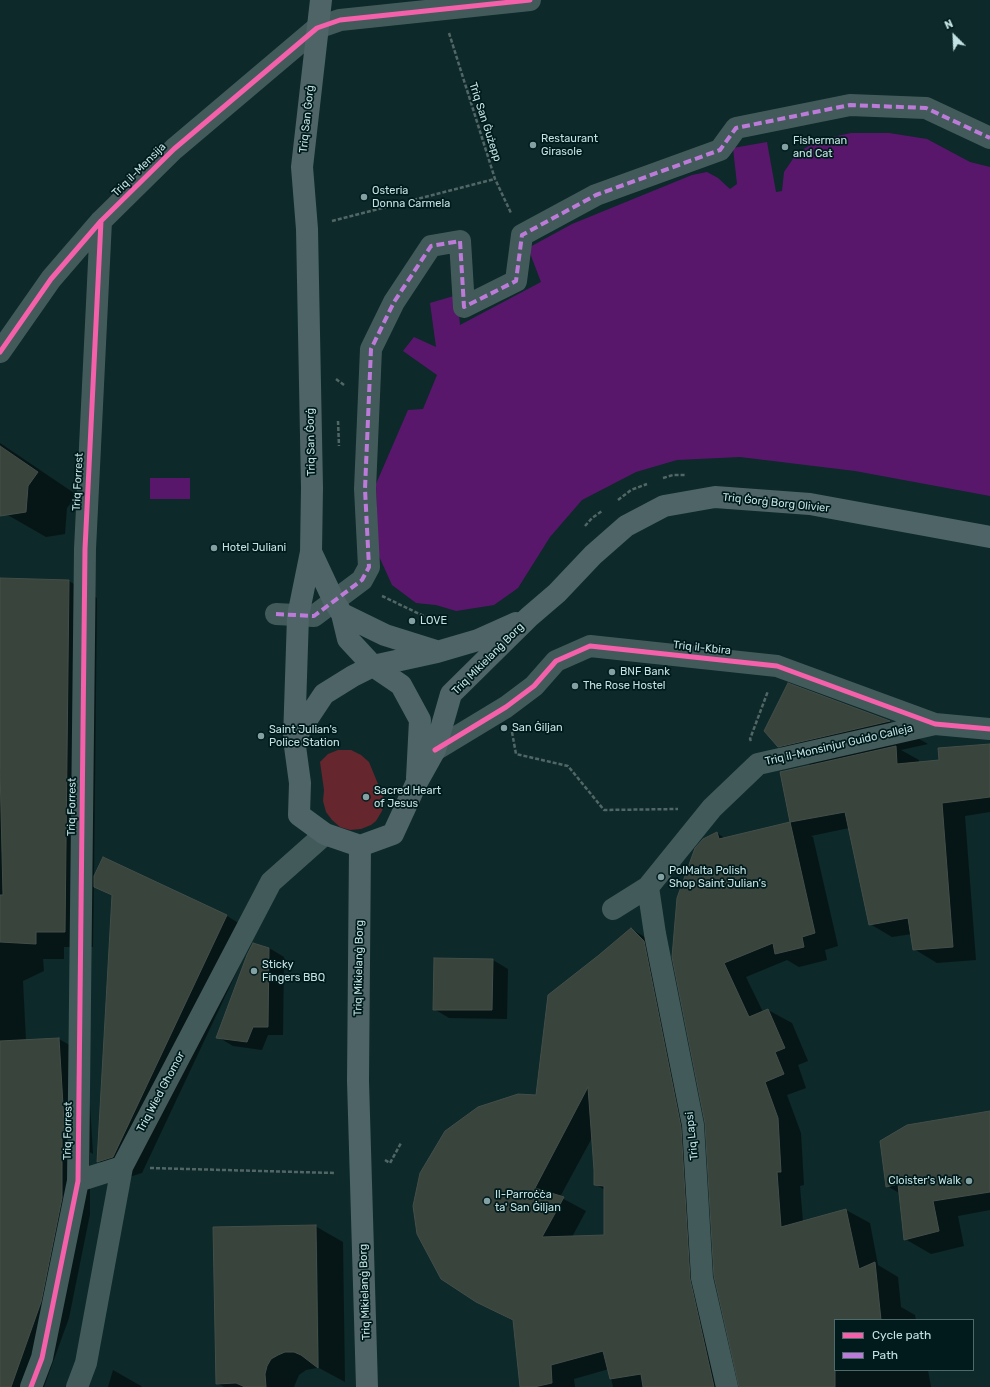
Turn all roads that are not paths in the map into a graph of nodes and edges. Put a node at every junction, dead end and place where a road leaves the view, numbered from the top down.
1 (321, 0) edge
2 (530, 0) edge
3 (317, 28) junction
4 (990, 138) edge
5 (101, 221) junction
6 (0, 352) edge
7 (990, 537) edge
8 (311, 552) junction
9 (338, 608) junction
10 (276, 614) dead end
11 (298, 616) junction
12 (529, 617) junction
13 (437, 652) junction
14 (373, 666) junction
15 (935, 724) junction
16 (990, 729) edge
17 (294, 739) junction
18 (435, 750) junction
19 (416, 784) junction
20 (325, 834) junction
21 (360, 846) junction
22 (648, 886) junction
23 (613, 909) dead end
24 (122, 1167) junction
25 (78, 1181) junction
26 (31, 1387) edge
27 (77, 1387) edge
28 (367, 1387) edge
29 (727, 1387) edge

1 - 3 main road, Triq San Ġorġ
2 - 3 street
3 - 5 street, Triq il-Mensija
3 - 8 main road, Triq San Ġorġ
4 - 9 street
5 - 6 street, Triq il-Mensija
5 - 25 street, Triq Forrest
7 - 12 main road, Triq Ġorġ Borg Olivier
8 - 9 main road
8 - 11 main road, Triq San Ġorġ
9 - 11 street
9 - 13 main road
9 - 14 main road
10 - 11 street
11 - 17 main road, Triq San Ġorġ
12 - 13 main road
12 - 18 main road, Triq Mikielanġ Borg
13 - 14 main road
14 - 17 main road
14 - 19 main road
15 - 16 street, Triq il-Kbira
15 - 18 street, Triq il-Kbira
15 - 22 street, Triq il-Monsinjur Guido Calleja
17 - 20 main road, Triq San Ġorġ
18 - 19 main road, Triq Mikielanġ Borg
19 - 21 main road, Triq Mikielanġ Borg
20 - 21 main road, Triq San Ġorġ
20 - 24 street, Triq Wied Għomor
21 - 28 main road, Triq Mikielanġ Borg
22 - 23 street, Triq il-Monsinjur Guido Calleja
22 - 29 street, Triq Lapsi
24 - 25 street
24 - 27 street, Triq Wied Għomor
25 - 26 street, Triq Forrest

